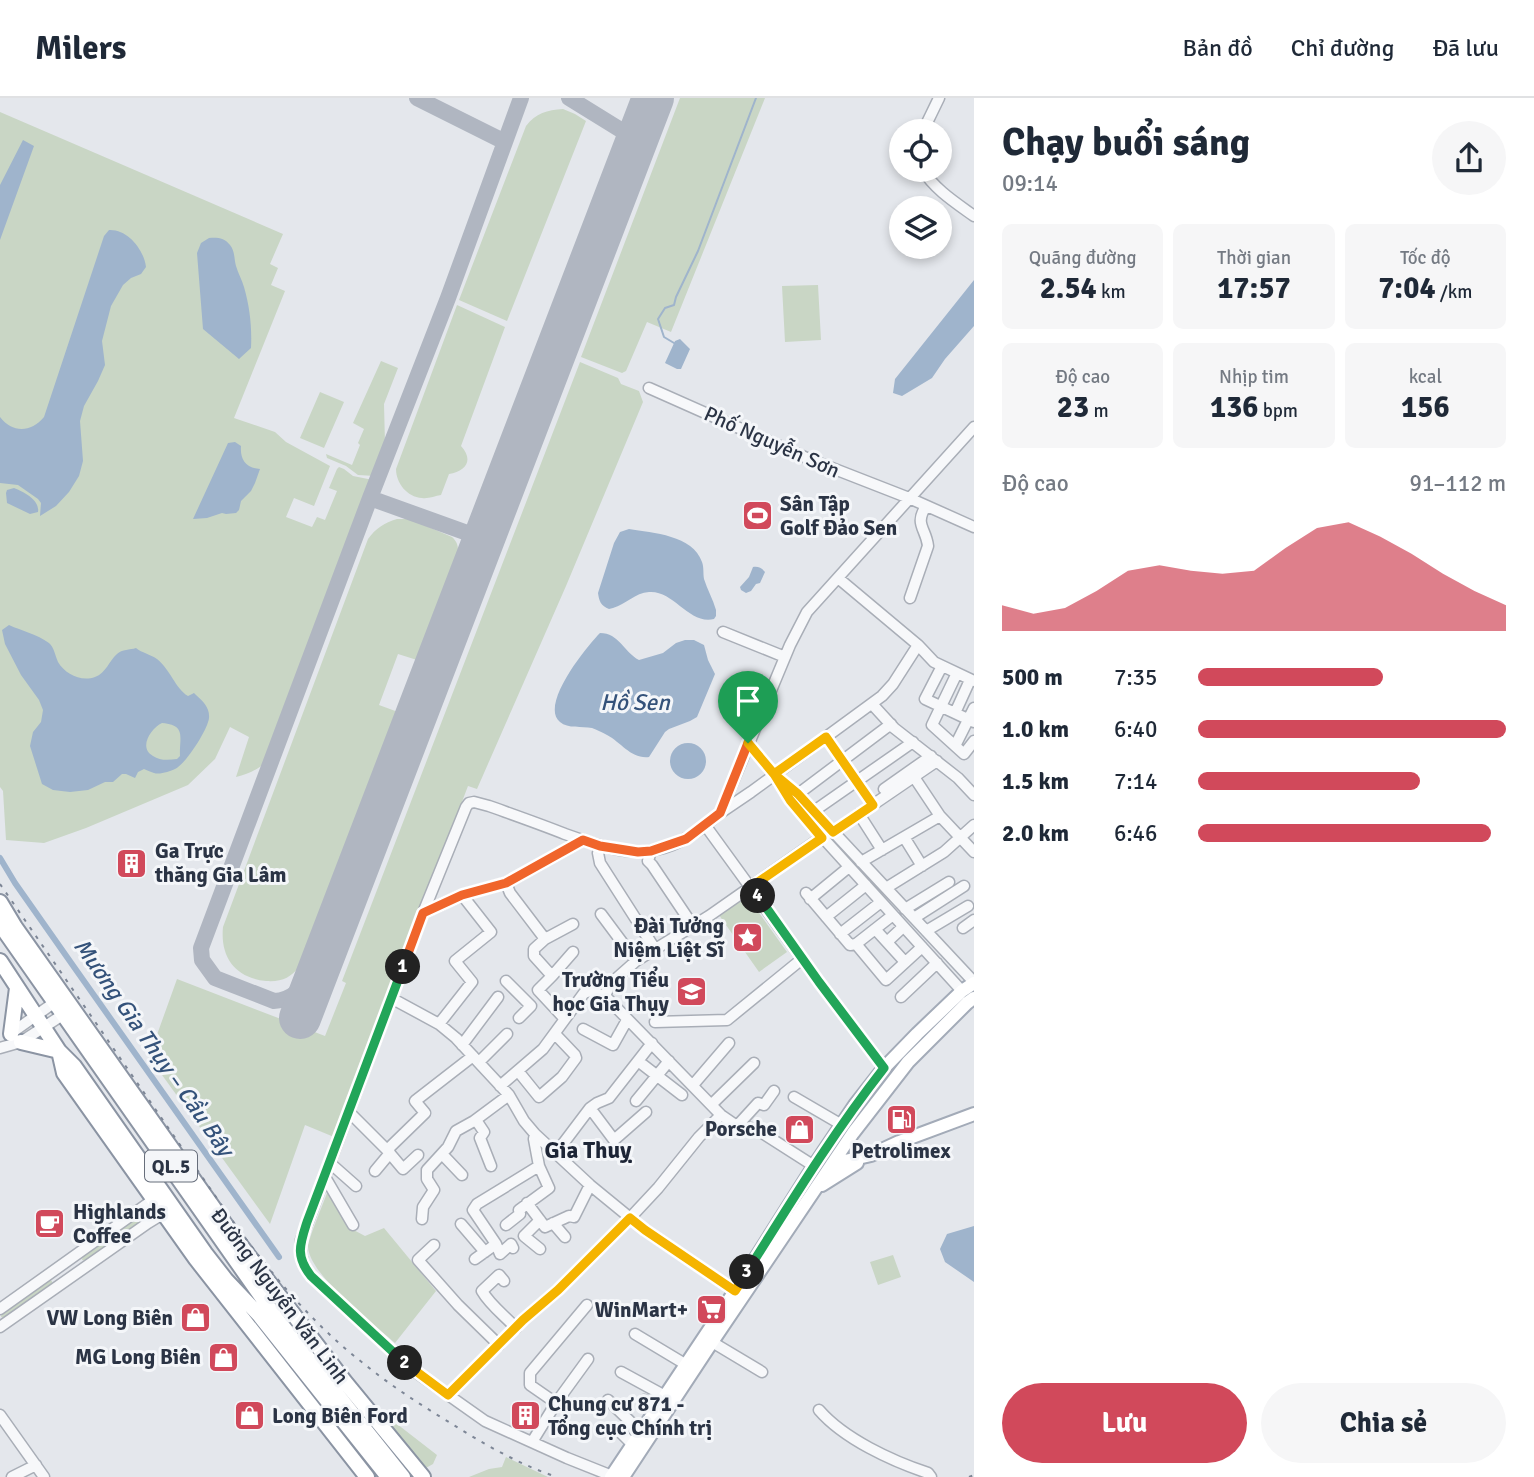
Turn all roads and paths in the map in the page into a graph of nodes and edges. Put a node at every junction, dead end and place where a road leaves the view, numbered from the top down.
1 (939, 98) edge
2 (929, 119) edge
3 (931, 182) edge
4 (974, 216) edge
5 (649, 388) dead end
6 (974, 427) edge
7 (909, 498) junction
8 (926, 506) junction
9 (974, 527) edge
10 (838, 578) junction
11 (910, 598) dead end
12 (723, 632) dead end
13 (918, 645) junction
14 (785, 657) junction
15 (942, 666) junction
16 (957, 673) junction
17 (972, 680) edge
18 (872, 704) junction
19 (942, 707) junction
20 (974, 708) edge
21 (955, 713) junction
22 (971, 721) edge
23 (891, 724) junction
24 (826, 737) junction
25 (974, 741) edge
26 (913, 742) junction
27 (748, 743) junction
28 (955, 746) junction
29 (934, 759) junction
30 (842, 761) junction
31 (774, 774) junction
32 (914, 777) junction
33 (856, 781) junction
34 (798, 794) junction
35 (974, 795) edge
36 (871, 802) junction
37 (814, 811) junction
38 (720, 813) junction
39 (859, 814) junction
40 (940, 816) junction
41 (705, 825) junction
42 (974, 825) edge
43 (831, 830) junction
44 (904, 837) junction
45 (961, 837) junction
46 (822, 838) junction
47 (583, 840) junction
48 (600, 846) junction
49 (882, 850) junction
50 (651, 851) junction
51 (974, 852) edge
52 (861, 862) junction
53 (922, 866) junction
54 (849, 867) junction
55 (948, 882) dead end
56 (506, 883) junction
57 (866, 886) junction
58 (964, 886) dead end
59 (751, 887) junction
60 (886, 888) junction
61 (462, 895) junction
62 (0, 902) edge
63 (881, 902) junction
64 (968, 906) dead end
65 (905, 909) junction
66 (423, 913) junction
67 (601, 914) dead end
68 (893, 915) junction
69 (0, 916) edge
70 (825, 917) junction
71 (914, 918) junction
72 (974, 920) edge
73 (573, 924) dead end
74 (693, 926) junction
75 (903, 927) junction
76 (963, 928) dead end
77 (875, 929) junction
78 (926, 931) junction
79 (840, 934) junction
80 (545, 939) junction
81 (887, 942) junction
82 (856, 944) junction
83 (922, 947) junction
84 (655, 949) junction
85 (573, 952) dead end
86 (802, 959) junction
87 (0, 961) edge
88 (636, 961) junction
89 (905, 962) junction
90 (937, 963) junction
91 (552, 976) junction
92 (506, 981) dead end
93 (974, 983) edge
94 (17, 988) junction
95 (538, 990) junction
96 (962, 991) junction
97 (498, 996) dead end
98 (605, 996) junction
99 (901, 997) dead end
100 (391, 998) junction
101 (974, 998) edge
102 (526, 1001) junction
103 (60, 1008) junction
104 (519, 1018) dead end
105 (564, 1018) junction
106 (627, 1020) junction
107 (39, 1022) junction
108 (655, 1023) dead end
109 (439, 1024) junction
110 (583, 1030) dead end
111 (506, 1034) dead end
112 (555, 1034) junction
113 (16, 1038) junction
114 (652, 1043) junction
115 (729, 1043) dead end
116 (463, 1045) junction
117 (0, 1048) edge
118 (59, 1051) junction
119 (476, 1059) junction
120 (638, 1061) junction
121 (669, 1061) junction
122 (754, 1063) dead end
123 (884, 1068) junction
124 (518, 1071) junction
125 (656, 1075) junction
126 (693, 1085) junction
127 (500, 1086) junction
128 (774, 1091) dead end
129 (509, 1095) junction
130 (682, 1095) dead end
131 (794, 1097) dead end
132 (636, 1101) dead end
133 (712, 1104) junction
134 (136, 1107) junction
135 (590, 1108) junction
136 (350, 1112) junction
137 (646, 1112) dead end
138 (974, 1114) edge
139 (721, 1115) junction
140 (476, 1120) junction
141 (842, 1125) junction
142 (737, 1126) junction
143 (536, 1135) junction
144 (388, 1152) junction
145 (556, 1153) junction
146 (442, 1154) junction
147 (418, 1155) dead end
148 (871, 1155) junction
149 (817, 1162) junction
150 (330, 1163) junction
151 (832, 1164) junction
152 (491, 1166) dead end
153 (539, 1166) junction
154 (375, 1171) dead end
155 (463, 1175) dead end
156 (325, 1177) junction
157 (590, 1185) junction
158 (356, 1186) dead end
159 (816, 1189) junction
160 (159, 1196) junction
161 (527, 1203) junction
162 (168, 1210) junction
163 (630, 1218) junction
164 (422, 1219) dead end
165 (540, 1220) junction
166 (553, 1223) junction
167 (461, 1224) dead end
168 (353, 1225) dead end
169 (506, 1225) dead end
170 (565, 1237) dead end
171 (496, 1244) junction
172 (433, 1245) dead end
173 (513, 1248) dead end
174 (540, 1248) dead end
175 (485, 1252) junction
176 (475, 1259) dead end
177 (62, 1265) junction
178 (71, 1277) junction
179 (226, 1280) junction
180 (504, 1281) dead end
181 (735, 1291) junction
182 (587, 1305) dead end
183 (0, 1309) edge
184 (247, 1326) junction
185 (0, 1327) edge
186 (516, 1328) junction
187 (635, 1334) dead end
188 (712, 1342) junction
189 (499, 1345) junction
190 (588, 1359) dead end
191 (685, 1364) junction
192 (621, 1372) dead end
193 (762, 1372) dead end
194 (448, 1395) junction
195 (665, 1396) junction
196 (644, 1399) dead end
197 (608, 1400) dead end
198 (556, 1403) junction
199 (657, 1408) junction
200 (819, 1410) dead end
201 (0, 1415) edge
202 (617, 1429) dead end
203 (640, 1433) junction
204 (532, 1443) junction
205 (633, 1445) junction
206 (36, 1465) junction
207 (12, 1477) edge
208 (44, 1477) edge
209 (367, 1477) edge
210 (388, 1477) edge
211 (403, 1477) edge
212 (423, 1477) edge
213 (615, 1477) edge
214 (931, 1477) edge

1 - 2 street
3 - 4 street
5 - 7 street, Phố Nguyễn Sơn
6 - 7 street
7 - 8 street, Phố Nguyễn Sơn
7 - 10 street
8 - 9 street, Phố Nguyễn Sơn
8 - 11 street
10 - 13 street
10 - 14 street
12 - 14 street
13 - 15 street
13 - 18 street
14 - 27 street
15 - 16 street
15 - 19 street
16 - 17 street
16 - 19 street
17 - 21 street
18 - 23 street
18 - 24 street
19 - 21 street
19 - 28 street
20 - 22 street
21 - 22 street
22 - 28 street
23 - 26 street
23 - 30 street
24 - 30 street
24 - 31 street
25 - 28 street
26 - 29 street
26 - 33 street
27 - 31 street
27 - 38 street
29 - 32 street
29 - 35 street
29 - 36 street
30 - 33 street
30 - 34 street
31 - 34 street
31 - 38 street
31 - 46 street
32 - 36 street
32 - 40 street
33 - 36 street
33 - 37 street
34 - 37 street
36 - 39 street
36 - 43 street
37 - 43 street
38 - 41 street
39 - 43 street
39 - 49 street
40 - 44 street
40 - 45 street
41 - 50 street
41 - 59 street
42 - 45 street
43 - 52 street
44 - 49 street
44 - 53 street
45 - 51 street
45 - 53 street
46 - 54 street
46 - 59 street
47 - 48 street
47 - 56 street
47 - 66 street
48 - 50 street
48 - 84 street
49 - 52 street
50 - 74 street
52 - 60 street
53 - 60 street
54 - 57 street
54 - 70 street
55 - 65 street
56 - 61 street
56 - 80 street
57 - 63 street
57 - 70 street
58 - 71 street
59 - 74 street
59 - 86 street
60 - 65 street
61 - 66 street
61 - 109 street
62 - 134 highway, Đường Nguyễn Văn Linh / QL.5
63 - 68 street
63 - 79 street
64 - 78 street
65 - 71 street
66 - 100 street
67 - 88 street
68 - 75 street
68 - 77 street
69 - 103 highway, Đường Nguyễn Văn Linh / QL.5
70 - 79 street
71 - 78 street
72 - 76 street
73 - 80 street
74 - 84 street
75 - 81 street
75 - 83 street
77 - 81 street
77 - 82 street
78 - 93 street
79 - 82 street
80 - 91 street
81 - 89 street
82 - 89 street
83 - 89 street
83 - 90 street
84 - 88 street
85 - 91 street
86 - 108 street
86 - 123 street
87 - 94 highway, Đường Nguyễn Văn Linh / QL.5
88 - 98 street
90 - 96 street
90 - 99 street
91 - 95 street
92 - 102 street
93 - 96 main road
94 - 107 highway, Đường Nguyễn Văn Linh / QL.5
94 - 113 highway
95 - 102 street
95 - 105 street
96 - 123 main road
97 - 116 street
98 - 105 street
98 - 106 street
100 - 109 street
100 - 136 street
101 - 151 main road
102 - 104 street
103 - 107 street
103 - 107 street
103 - 134 highway, Đường Nguyễn Văn Linh / QL.5
105 - 112 street
106 - 110 street
106 - 114 street
107 - 113 street
107 - 118 highway, Đường Nguyễn Văn Linh / QL.5
109 - 116 street
111 - 119 street
112 - 124 street
112 - 124 street
113 - 117 street
113 - 118 highway
114 - 120 street
114 - 121 street
115 - 126 street
116 - 119 street
118 - 160 highway, Đường Nguyễn Văn Linh / QL.5
119 - 127 street
119 - 144 street
120 - 125 street
120 - 135 street
121 - 125 street
121 - 126 street
122 - 133 street
123 - 141 main road
124 - 127 street
125 - 130 street
125 - 132 street
126 - 133 street
127 - 129 street
128 - 142 street
129 - 140 street
129 - 143 street
131 - 141 street
133 - 139 street
134 - 211 highway, Đường Nguyễn Văn Linh / QL.5
134 - 212 highway, Đường Nguyễn Văn Linh / QL.5
135 - 137 street
135 - 145 street
136 - 144 street
136 - 150 street
138 - 148 main road
139 - 142 street
139 - 163 street
140 - 146 street
140 - 152 street
141 - 149 main road
142 - 149 street
143 - 145 street
143 - 153 street
144 - 147 street
144 - 154 street
145 - 157 street
146 - 155 street
146 - 164 street
148 - 151 main road
148 - 159 main road
149 - 151 main road
149 - 181 main road
150 - 156 street
150 - 158 street
151 - 159 main road
153 - 161 street
153 - 171 street
156 - 168 street
156 - 194 street
157 - 163 street
157 - 166 street
159 - 188 main road
160 - 162 highway, Đường Nguyễn Văn Linh / QL.5
160 - 177 street
161 - 165 street
161 - 169 street
162 - 178 street
162 - 179 highway, Đường Nguyễn Văn Linh / QL.5
162 - 184 highway, Đường Nguyễn Văn Linh / QL.5
163 - 181 street
163 - 186 street
165 - 166 street
165 - 174 street
166 - 170 street
167 - 175 street
171 - 173 street
171 - 175 street
172 - 189 street
175 - 176 street
177 - 178 street
177 - 183 street
178 - 185 street
179 - 184 highway
179 - 210 highway, Đường Nguyễn Văn Linh / QL.5
180 - 186 street
181 - 191 main road
182 - 198 street
184 - 209 highway, Đường Nguyễn Văn Linh / QL.5
186 - 189 street
187 - 191 street
188 - 193 street
188 - 213 main road
189 - 194 street
190 - 198 street
191 - 195 main road
192 - 195 street
194 - 204 street
195 - 199 main road
196 - 199 street
197 - 203 street
198 - 204 street
199 - 203 main road
200 - 214 street
201 - 206 street
202 - 205 street
203 - 205 main road
204 - 213 street
205 - 213 main road
206 - 207 street
206 - 208 street

